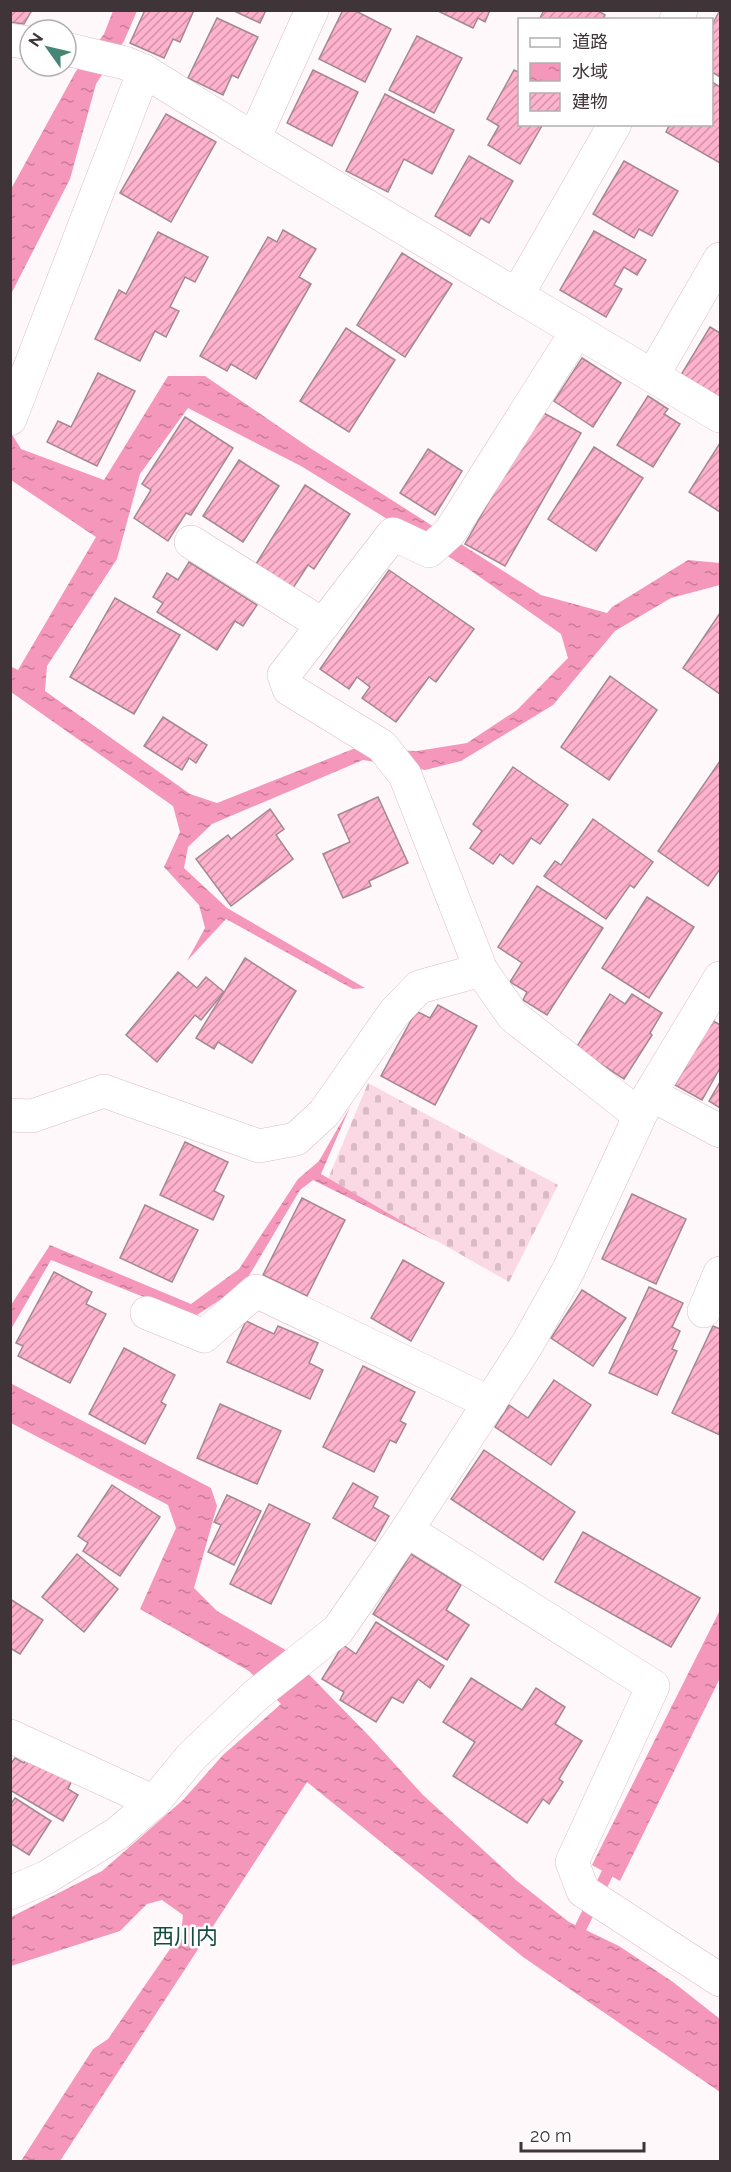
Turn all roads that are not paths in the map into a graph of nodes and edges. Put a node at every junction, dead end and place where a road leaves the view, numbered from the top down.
1 (312, 10) edge
2 (78, 52) edge
3 (135, 67) junction
4 (614, 126) edge
5 (254, 139) junction
6 (720, 259) edge
7 (517, 295) junction
8 (577, 331) junction
9 (653, 375) junction
10 (12, 417) edge
11 (720, 417) edge
12 (191, 542) dead end
13 (323, 625) junction
14 (481, 970) junction
15 (718, 989) edge
16 (644, 1104) junction
17 (10, 1115) edge
18 (720, 1131) edge
19 (720, 1273) edge
20 (704, 1311) dead end
21 (147, 1313) dead end
22 (490, 1403) junction
23 (407, 1530) junction
24 (10, 1736) edge
25 (154, 1802) junction
26 (10, 1893) edge
27 (720, 1980) edge

1 - 5 street
2 - 3 street
3 - 5 street
3 - 10 street
4 - 7 street
5 - 7 street
6 - 9 street
7 - 8 street
8 - 9 street
8 - 13 street
9 - 11 street
12 - 13 street
13 - 14 street
14 - 16 street
14 - 17 street
15 - 16 street
16 - 18 street
16 - 22 street
19 - 20 street
21 - 22 street
22 - 23 street
23 - 25 street
23 - 27 street
24 - 25 street
25 - 26 street

